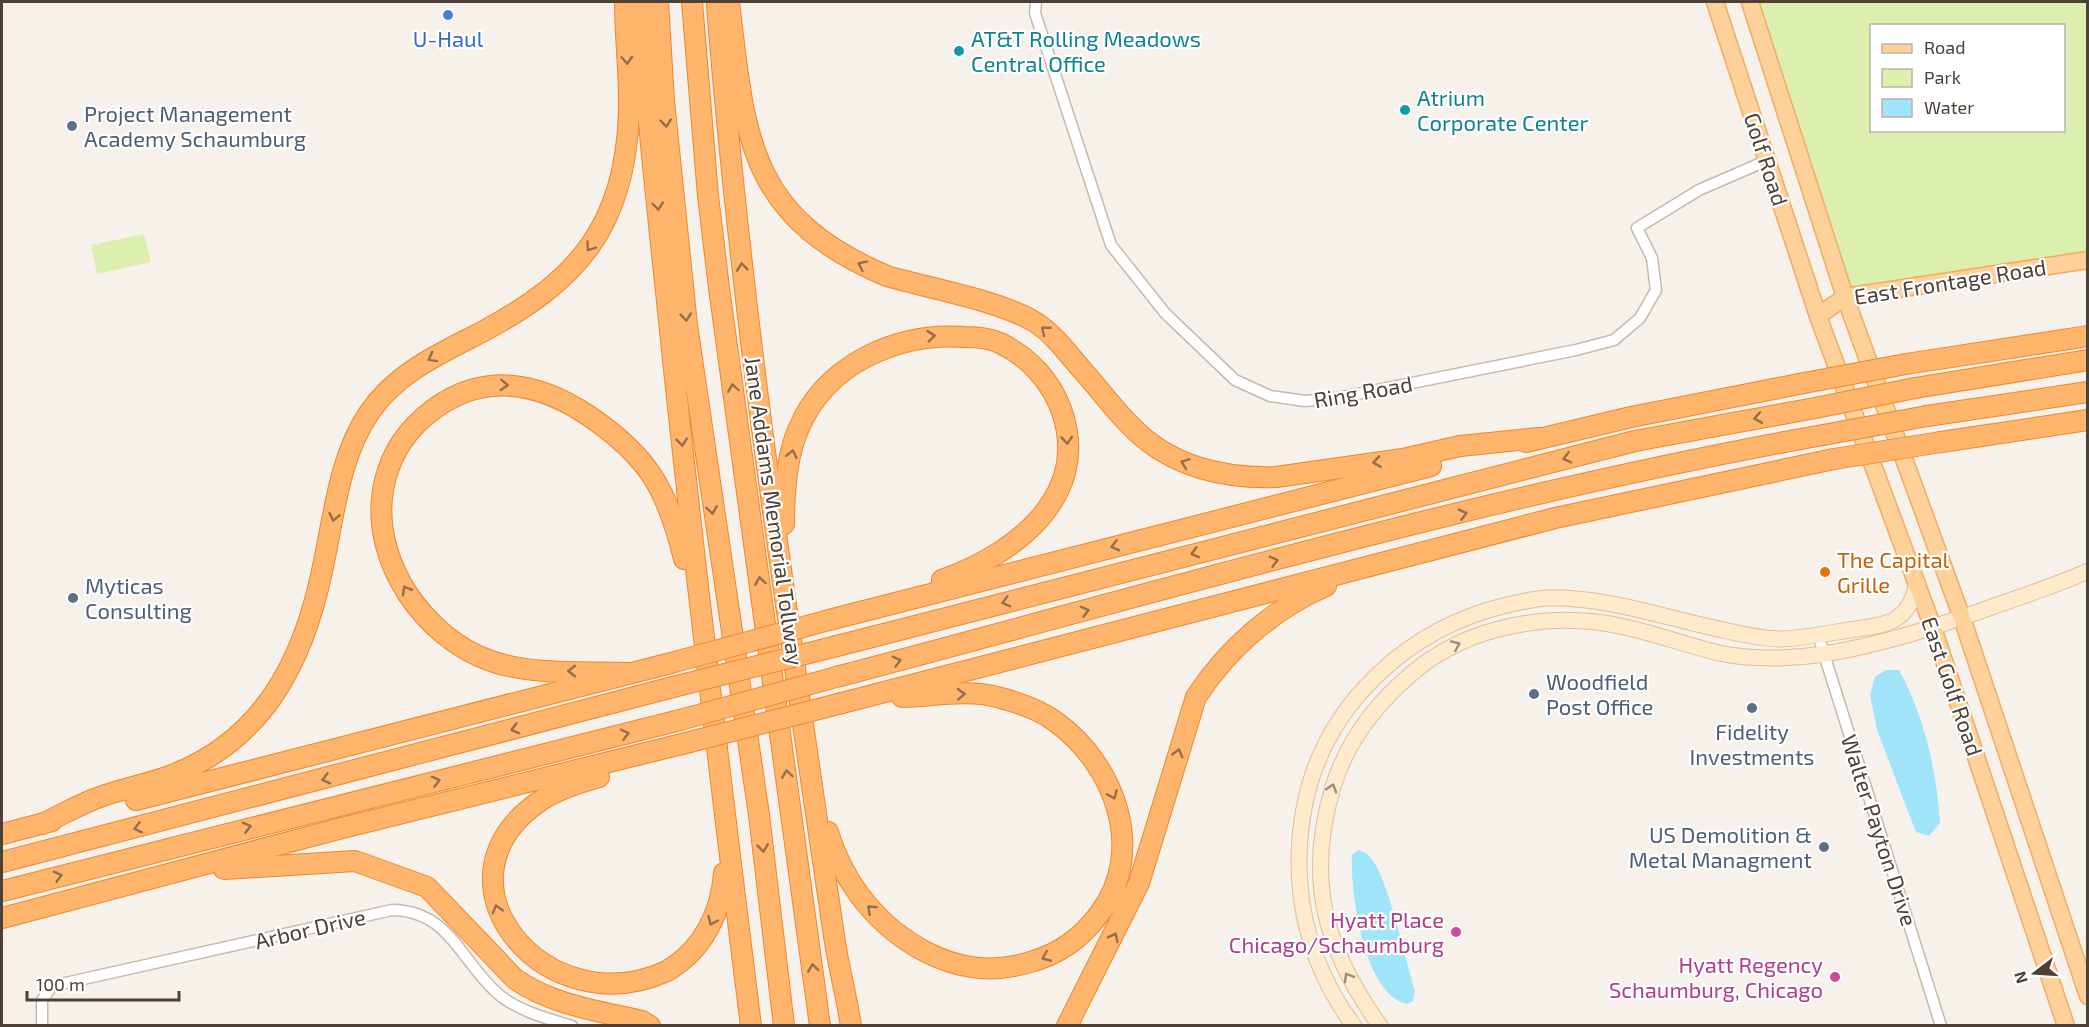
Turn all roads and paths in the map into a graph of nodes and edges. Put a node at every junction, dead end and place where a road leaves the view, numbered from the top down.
1 (625, 2) edge
2 (640, 2) edge
3 (658, 2) edge
4 (692, 2) edge
5 (717, 2) edge
6 (729, 2) edge
7 (1036, 2) edge
8 (1715, 2) edge
9 (1750, 2) edge
10 (1768, 160) junction
11 (2088, 260) edge
12 (1845, 297) junction
13 (1818, 316) junction
14 (2088, 336) edge
15 (2088, 360) edge
16 (2088, 392) edge
17 (2088, 421) edge
18 (1539, 438) junction
19 (1391, 559) junction
20 (2088, 571) edge
21 (1917, 583) junction
22 (784, 596) junction
23 (860, 612) junction
24 (1962, 618) junction
25 (1933, 627) junction
26 (701, 629) junction
27 (1818, 635) junction
28 (1824, 654) junction
29 (630, 673) junction
30 (851, 701) junction
31 (679, 745) junction
32 (815, 793) junction
33 (725, 801) junction
34 (42, 824) junction
35 (2, 834) edge
36 (2, 862) edge
37 (162, 876) junction
38 (2, 891) edge
39 (2, 918) edge
40 (2088, 996) edge
41 (42, 1026) edge
42 (572, 1026) edge
43 (650, 1026) edge
44 (751, 1026) edge
45 (784, 1026) edge
46 (820, 1026) edge
47 (851, 1026) edge
48 (1066, 1026) edge
49 (1354, 1026) edge
50 (1380, 1026) edge
51 (1941, 1026) edge
52 (2066, 1026) edge

1 -> 34 highway
2 -> 26 highway
3 -> 45 highway
46 -> 4 highway, Jane Addams Memorial Tollway
22 -> 5 highway
18 -> 6 highway
7 - 10 street, Ring Road
8 - 10 main road, Golf Road
9 - 12 main road, Golf Road
10 - 13 main road, Golf Road
11 - 12 main road, East Frontage Road
12 - 13 main road, East Frontage Road
12 - 24 main road, East Golf Road
13 - 21 main road, East Golf Road
14 - 18 highway, bridge
15 -> 36 highway, bridge
38 -> 16 highway, bridge
17 - 19 highway, bridge
18 -> 23 highway
19 - 30 highway
48 -> 19 highway
20 - 24 street
21 - 25 main road, East Golf Road
21 - 27 street
22 -> 23 highway
22 - 32 highway
23 - 29 highway, bridge
24 - 25 street
24 - 40 main road, East Golf Road
25 - 28 street
25 - 52 main road, East Golf Road
29 -> 26 highway
26 - 33 highway
27 - 28 street, Walter Payton Drive
27 - 49 street
50 -> 28 street
28 - 51 street, Walter Payton Drive
29 - 34 highway
30 - 31 highway, bridge
30 -> 32 highway
33 -> 31 highway
31 - 37 highway
32 - 47 highway
33 - 44 highway
34 - 35 highway
37 - 39 highway
37 - 43 highway
41 - 42 street, Arbor Drive

